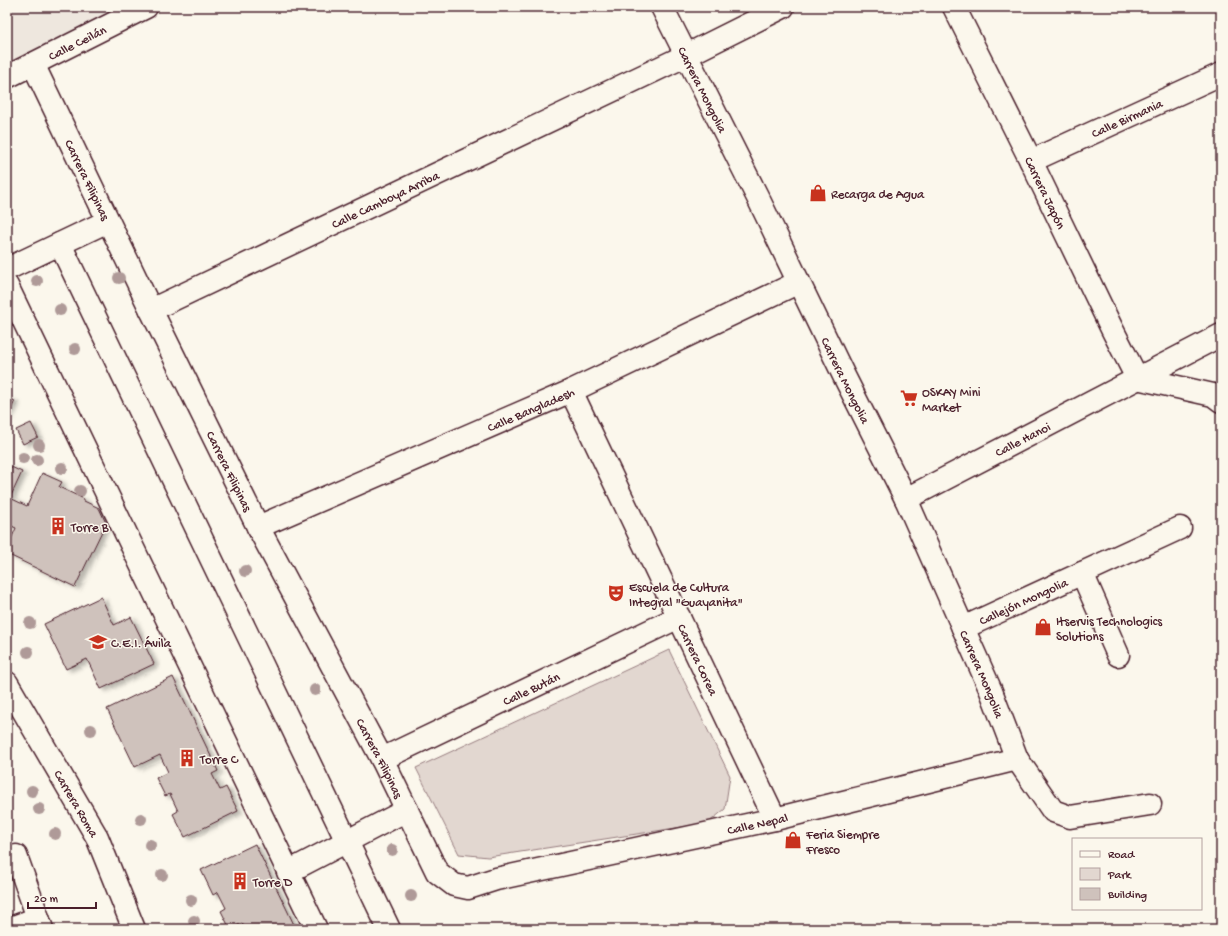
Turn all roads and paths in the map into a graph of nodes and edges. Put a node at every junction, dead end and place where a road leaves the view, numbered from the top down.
1 (146, 7) edge
2 (662, 7) edge
3 (783, 7) edge
4 (954, 7) edge
5 (687, 55) junction
6 (33, 64) junction
7 (1221, 74) edge
8 (7, 78) edge
9 (1031, 161) junction
10 (108, 221) junction
11 (60, 244) junction
12 (7, 269) edge
13 (799, 282) junction
14 (7, 286) edge
15 (151, 310) junction
16 (1221, 335) edge
17 (1137, 378) junction
18 (571, 391) junction
19 (1221, 401) edge
20 (906, 499) junction
21 (258, 527) junction
22 (1180, 528) dead end
23 (1082, 573) junction
24 (679, 617) junction
25 (963, 628) junction
26 (1118, 655) dead end
27 (7, 682) edge
28 (382, 759) junction
29 (1017, 759) junction
30 (1150, 804) dead end
31 (407, 810) junction
32 (775, 819) junction
33 (347, 841) junction
34 (7, 859) edge
35 (288, 872) junction
36 (437, 872) joint
37 (40, 924) edge
38 (8, 929) edge
39 (134, 929) edge
40 (316, 929) edge
41 (389, 929) edge

1 - 6 street, Calle Ceilán
2 - 5 street, Carrera Mongolia
3 - 5 street, Calle Camboya Arriba
4 - 9 street, Carrera Japón
5 - 13 street, Carrera Mongolia
5 - 15 street, Calle Camboya Arriba
6 - 8 street, Calle Ceilán
6 - 10 street, Carrera Filipinas
7 - 9 street, Calle Birmania
9 - 17 street, Carrera Japón
10 - 11 street
10 - 15 street, Carrera Filipinas
11 - 12 street
11 - 33 street
13 - 18 street, Calle Bangladesh
13 - 20 street, Carrera Mongolia
14 - 35 street
15 - 21 street, Carrera Filipinas
16 - 17 street, Calle Hanoi
17 - 19 street
17 - 20 street, Calle Hanoi
18 - 21 street, Calle Bangladesh
18 - 24 street, Carrera Corea
20 - 25 street, Carrera Mongolia
21 - 28 street, Carrera Filipinas
22 - 23 street, Callejón Mongolia
23 - 25 street, Callejón Mongolia
23 - 26 street, Callejón Mongolia
24 - 28 street, Calle Bután
24 - 32 street, Carrera Corea
25 - 29 street, Carrera Mongolia
27 - 39 street, Carrera Roma
28 - 31 street, Carrera Filipinas
29 - 30 street, Carrera Mongolia
29 - 32 street, Calle Nepal
31 - 33 street
31 - 36 street, Carrera Filipinas
32 - 36 street, Calle Nepal
33 - 35 street
33 - 41 street
34 - 37 street
35 - 40 street
37 - 38 street

